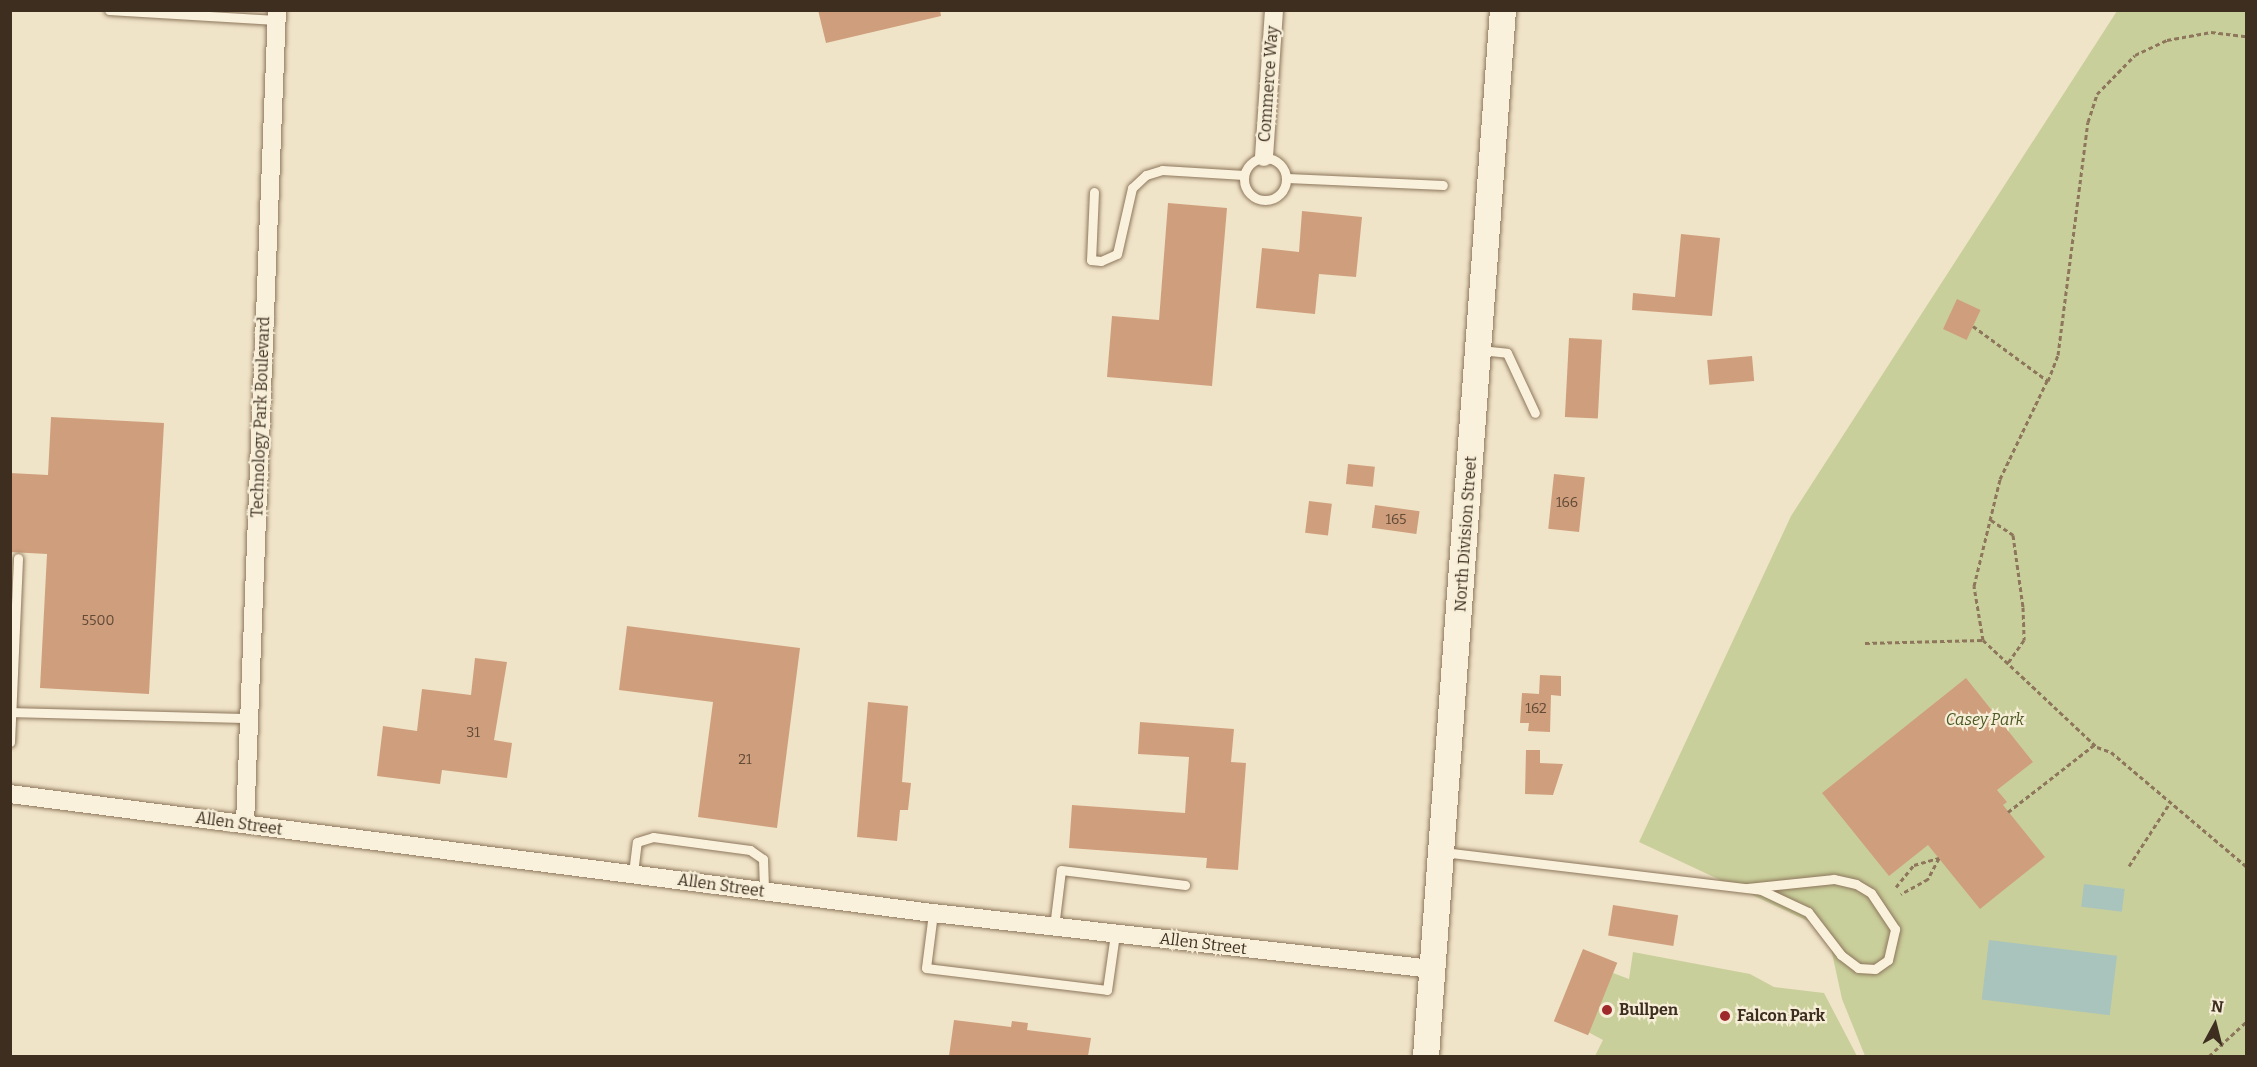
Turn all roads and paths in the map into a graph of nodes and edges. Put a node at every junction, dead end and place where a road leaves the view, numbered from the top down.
1 (109, 10) edge
2 (1274, 10) edge
3 (1503, 10) edge
4 (200, 13) edge
5 (276, 15) edge
6 (2247, 36) edge
7 (1264, 158) junction
8 (1244, 175) junction
9 (1287, 178) junction
10 (1443, 185) dead end
11 (1094, 192) dead end
12 (1973, 326) dead end
13 (1478, 349) junction
14 (2048, 381) junction
15 (1535, 413) dead end
16 (1991, 520) junction
17 (18, 558) dead end
18 (1983, 640) junction
19 (1865, 643) dead end
20 (2008, 663) junction
21 (12, 712) edge
22 (249, 718) junction
23 (10, 742) edge
24 (2095, 745) junction
25 (10, 794) edge
26 (2172, 801) junction
27 (2008, 812) dead end
28 (245, 824) junction
29 (1441, 852) junction
30 (2129, 866) dead end
31 (2247, 866) edge
32 (633, 873) junction
33 (1185, 885) dead end
34 (1896, 886) dead end
35 (1747, 888) junction
36 (764, 892) junction
37 (1901, 894) dead end
38 (933, 913) junction
39 (1054, 927) junction
40 (1114, 934) junction
41 (1432, 969) junction
42 (2247, 1022) edge
43 (1426, 1056) edge
44 (2209, 1056) edge

1 - 4 lane
2 - 7 street, Commerce Way
3 - 13 street, North Division Street
4 - 5 lane
5 - 22 street, Technology Park Boulevard
6 - 14 path
7 - 8 lane
7 - 9 lane
8 - 9 lane
8 - 11 lane
9 - 10 lane
12 - 14 path
13 - 15 lane
13 - 29 street, North Division Street
14 - 16 path
16 - 18 path
16 - 20 path
17 - 21 lane
18 - 19 path
18 - 20 path
20 - 24 path
21 - 22 lane
21 - 23 lane
22 - 28 street, Technology Park Boulevard
24 - 26 path
24 - 27 path
25 - 28 street, Allen Street
26 - 30 path
26 - 31 path
28 - 32 street, Allen Street
29 - 35 lane
29 - 41 street, North Division Street
32 - 36 street, Allen Street
32 - 36 lane
33 - 39 lane
34 - 37 path
35 - 35 lane
36 - 38 street, Allen Street
38 - 39 street, Allen Street
38 - 40 lane
39 - 40 street, Allen Street
40 - 41 street, Allen Street
41 - 43 street, North Division Street
42 - 44 path

